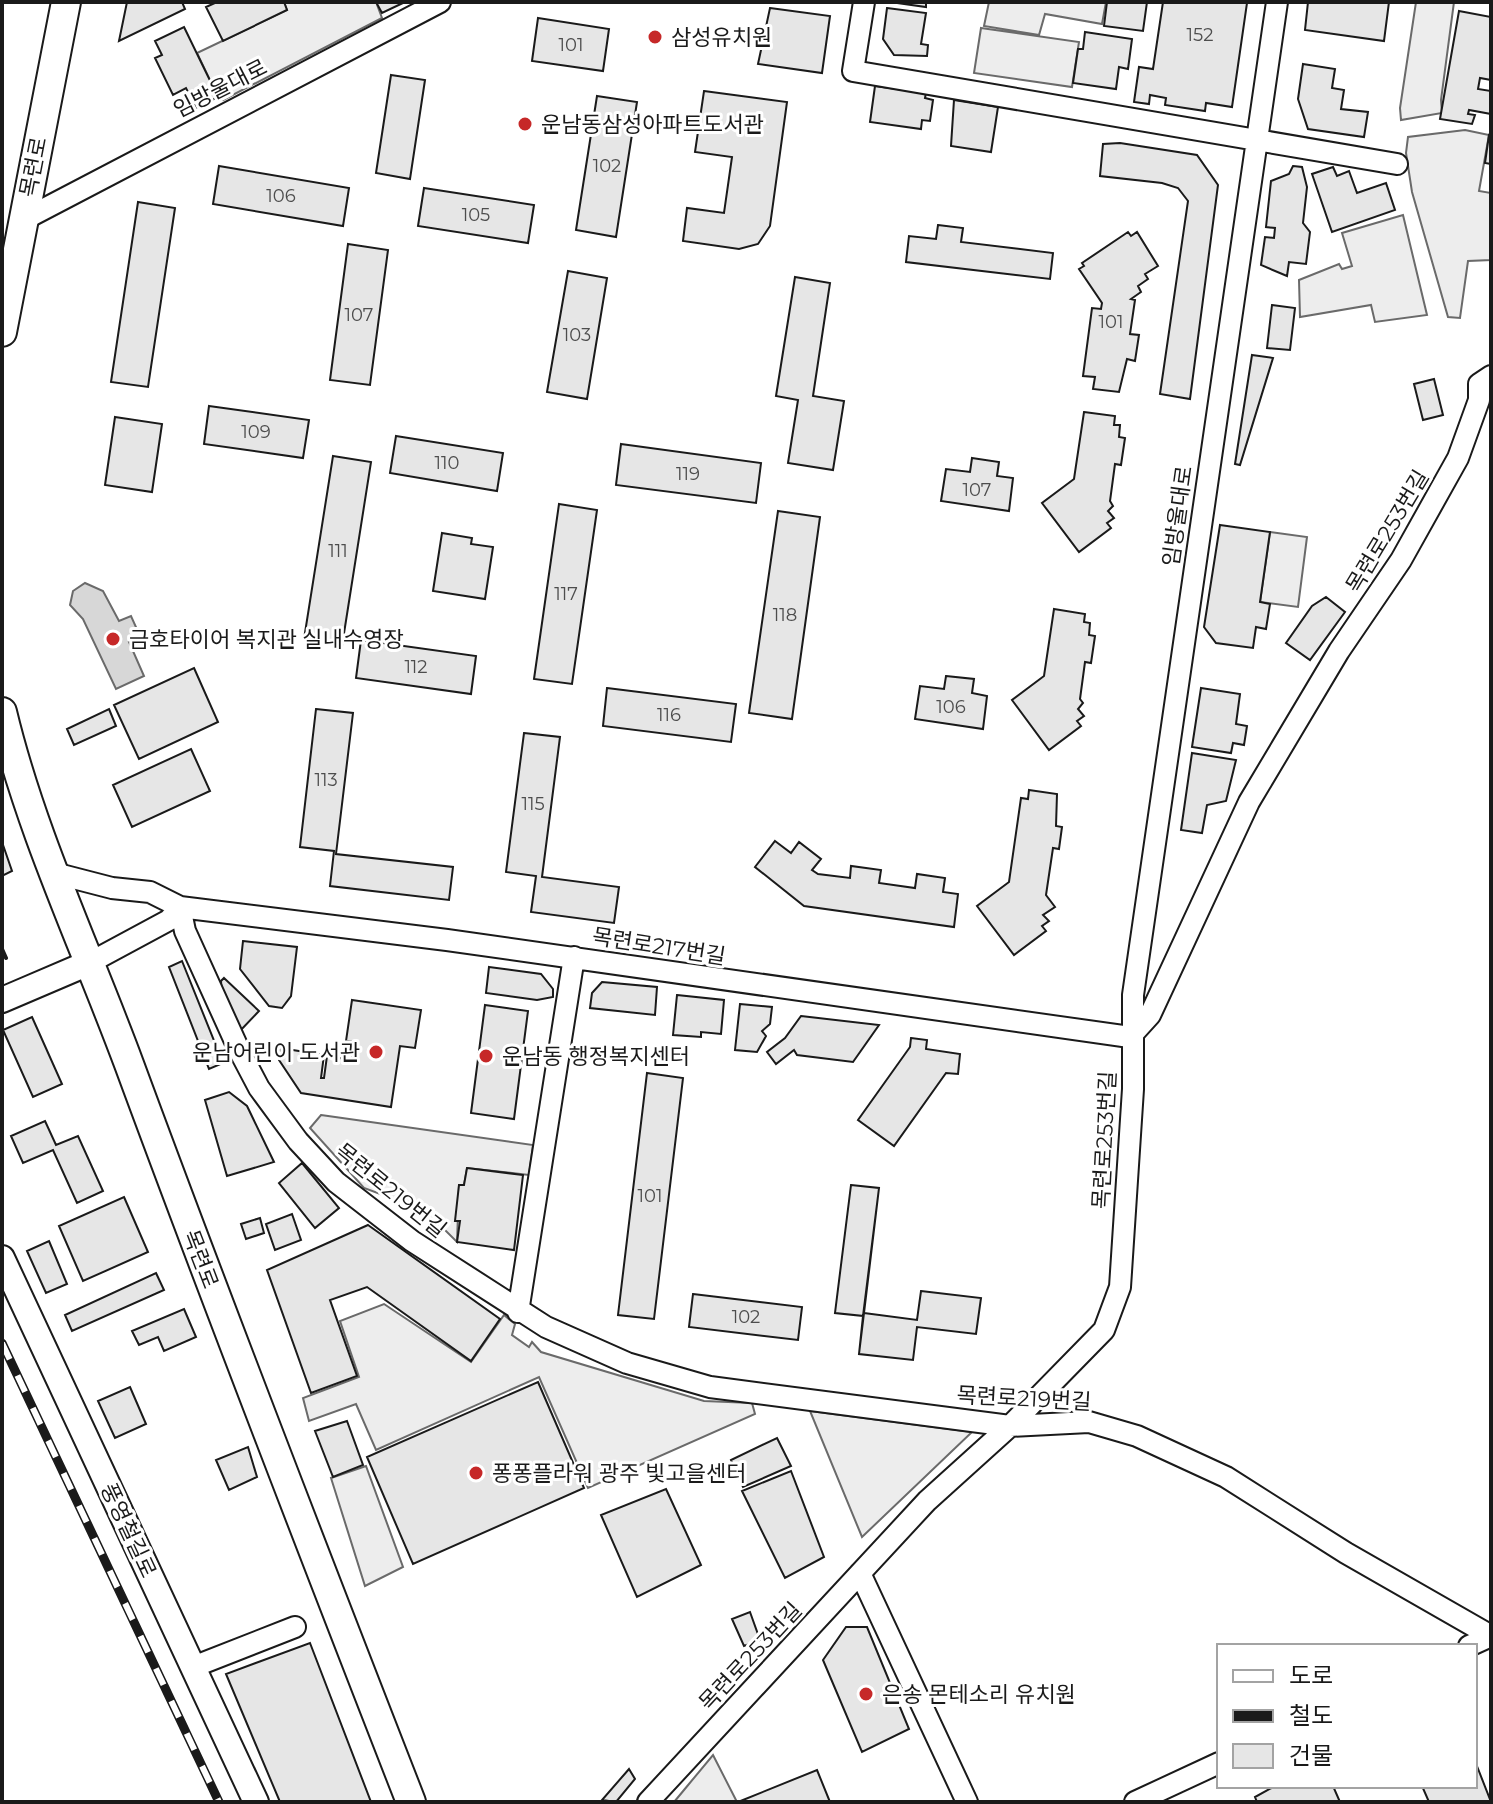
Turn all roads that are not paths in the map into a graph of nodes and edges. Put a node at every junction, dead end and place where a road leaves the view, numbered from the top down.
1 (66, 2) edge
2 (440, 2) edge
3 (864, 2) edge
4 (1277, 2) edge
5 (1257, 140) junction
6 (1397, 164) dead end
7 (23, 220) junction
8 (2, 332) edge
9 (1485, 380) edge
10 (2, 712) edge
11 (54, 873) junction
12 (180, 907) junction
13 (574, 957) junction
14 (91, 962) junction
15 (2, 1000) edge
16 (1130, 1037) junction
17 (2, 1258) edge
18 (518, 1312) junction
19 (1010, 1426) junction
20 (860, 1573) junction
21 (295, 1627) dead end
22 (1473, 1644) edge
23 (193, 1667) junction
24 (1217, 1764) edge
25 (256, 1802) edge
26 (411, 1802) edge
27 (648, 1802) edge
28 (967, 1802) edge
29 (1135, 1802) edge

1 - 7 main road, 목련로
2 - 7 street, 임방울대로
3 - 5 street
4 - 5 street, 임방울대로
5 - 6 street
5 - 16 street, 임방울대로
7 - 8 main road, 목련로
9 - 16 street, 목련로253번길
10 - 11 main road, 목련로
11 - 12 street, 목련로217번길
11 - 14 main road, 목련로
12 - 13 street, 목련로217번길
12 - 14 street
12 - 18 street, 목련로219번길
13 - 16 street, 목련로217번길
13 - 18 street
14 - 15 street
14 - 26 main road, 목련로
16 - 19 street, 목련로253번길
17 - 23 street, 풍영철길로
18 - 19 street, 목련로219번길
19 - 20 street, 목련로253번길
19 - 22 street, 목련로219번길
20 - 27 street, 목련로253번길
20 - 28 street
21 - 23 street
23 - 25 street, 풍영철길로
24 - 29 street

